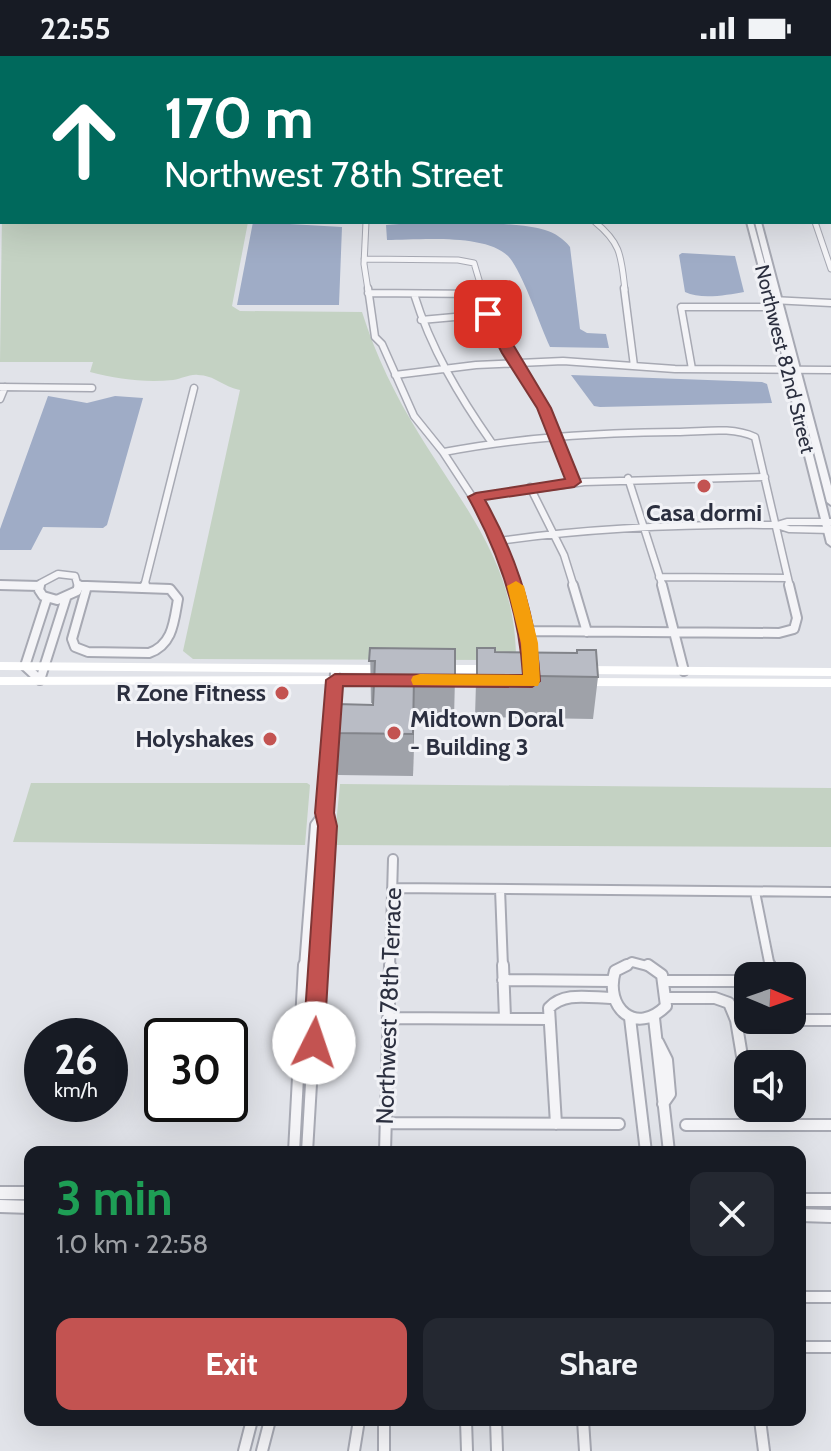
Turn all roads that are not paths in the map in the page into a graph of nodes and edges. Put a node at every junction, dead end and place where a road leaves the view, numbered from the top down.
1 (366, 224) edge
2 (597, 224) edge
3 (751, 224) edge
4 (758, 224) edge
5 (816, 224) edge
6 (364, 259) junction
7 (831, 269) edge
8 (368, 293) junction
9 (414, 294) junction
10 (482, 294) junction
11 (831, 301) edge
12 (776, 302) junction
13 (488, 314) junction
14 (421, 320) junction
15 (514, 363) junction
16 (634, 366) junction
17 (443, 369) junction
18 (692, 369) junction
19 (794, 370) junction
20 (831, 370) edge
21 (395, 375) junction
22 (3, 387) edge
23 (92, 388) dead end
24 (194, 388) dead end
25 (0, 399) edge
26 (554, 438) junction
27 (492, 443) junction
28 (444, 452) junction
29 (765, 477) junction
30 (628, 478) junction
31 (574, 482) junction
32 (530, 487) junction
33 (476, 497) junction
34 (831, 502) edge
35 (644, 525) junction
36 (777, 525) junction
37 (829, 526) edge
38 (555, 533) junction
39 (499, 541) junction
40 (831, 543) edge
41 (659, 577) junction
42 (788, 578) junction
43 (0, 585) edge
44 (39, 586) junction
45 (83, 586) junction
46 (144, 588) junction
47 (47, 598) junction
48 (66, 598) junction
49 (41, 617) junction
50 (59, 618) junction
51 (527, 631) junction
52 (587, 632) junction
53 (676, 632) junction
54 (0, 666) edge
55 (25, 666) junction
56 (44, 667) junction
57 (517, 670) edge
58 (532, 670) junction
59 (547, 670) edge
60 (577, 670) edge
61 (684, 671) junction
62 (831, 672) edge
63 (335, 674) junction
64 (400, 674) edge
65 (430, 675) edge
66 (504, 675) edge
67 (40, 680) junction
68 (0, 681) edge
69 (571, 682) edge
70 (831, 683) edge
71 (324, 813) junction
72 (393, 859) dead end
73 (392, 888) junction
74 (500, 889) junction
75 (755, 892) junction
76 (831, 892) edge
77 (769, 962) edge
78 (503, 980) junction
79 (612, 981) junction
80 (664, 981) junction
81 (734, 981) edge
82 (613, 998) junction
83 (667, 998) junction
84 (300, 1012) junction
85 (316, 1012) junction
86 (734, 1013) edge
87 (388, 1018) junction
88 (505, 1018) junction
89 (630, 1018) junction
90 (654, 1018) junction
91 (549, 1019) junction
92 (806, 1020) edge
93 (831, 1020) edge
94 (657, 1040) junction
95 (636, 1062) junction
96 (658, 1062) junction
97 (663, 1104) junction
98 (753, 1122) edge
99 (385, 1123) junction
100 (556, 1124) junction
101 (619, 1124) dead end
102 (686, 1125) dead end
103 (754, 1125) junction
104 (831, 1125) edge
105 (294, 1146) edge
106 (307, 1146) edge
107 (385, 1146) edge
108 (645, 1146) edge
109 (668, 1146) edge
110 (0, 1193) edge
111 (24, 1193) edge
112 (806, 1200) edge
113 (831, 1200) edge
114 (0, 1206) edge
115 (24, 1207) edge
116 (806, 1215) edge
117 (831, 1216) edge
118 (806, 1297) edge
119 (831, 1297) edge
120 (806, 1347) edge
121 (831, 1347) edge
122 (250, 1426) edge
123 (268, 1426) edge
124 (358, 1426) edge
125 (384, 1426) edge
126 (466, 1426) edge
127 (496, 1426) edge
128 (583, 1426) edge
129 (761, 1426) edge
130 (244, 1451) edge
131 (262, 1451) edge
132 (354, 1451) edge
133 (384, 1451) edge
134 (467, 1451) edge
135 (497, 1451) edge
136 (585, 1451) edge
137 (764, 1451) edge

1 - 6 street
2 - 16 street
3 - 12 street, Northwest 82nd Street
4 - 12 street, Northwest 82nd Street
5 - 7 street
6 - 8 street
6 - 10 street
8 - 9 street
8 - 21 street
9 - 10 street
9 - 14 street
10 - 13 street
11 - 12 street
12 - 18 street
12 - 19 street, Northwest 82nd Street
13 - 14 street
13 - 15 street
14 - 17 street
15 - 16 street
15 - 17 street
15 - 26 street
16 - 18 street
17 - 21 street
17 - 27 street
18 - 19 street
19 - 20 street
19 - 34 street, Northwest 82nd Street
19 - 37 street, Northwest 82nd Street
21 - 28 street
22 - 23 street
22 - 25 street
24 - 46 street
26 - 27 street
26 - 29 street
26 - 31 street
27 - 28 street
28 - 33 street
29 - 30 street
29 - 36 street
30 - 31 street
30 - 35 street
31 - 32 street
32 - 33 street
32 - 38 street
33 - 39 street
35 - 36 street
35 - 38 street
35 - 41 street
36 - 37 street
36 - 42 street
37 - 40 street, Northwest 82nd Street
38 - 39 street
38 - 52 street
39 - 51 street
41 - 42 street
41 - 53 street
42 - 53 street
43 - 44 street
44 - 45 street
44 - 47 street
45 - 46 street
45 - 46 street
45 - 48 street
47 - 48 street
47 - 49 street
48 - 50 street
49 - 50 street
49 - 55 street
50 - 56 street
51 - 52 street
51 - 58 street
52 - 53 street
53 - 61 street
54 - 55 main road
55 - 56 main road
55 - 67 street
56 - 63 main road
56 - 67 street
57 - 58 main road
58 - 59 main road
60 - 61 main road
61 - 62 main road
63 - 64 main road
63 - 67 main road
63 - 71 street
65 - 66 main road
67 - 68 main road
69 - 70 main road
71 - 84 street
71 - 85 street
72 - 73 street, Northwest 78th Terrace
73 - 74 street
73 - 87 street, Northwest 78th Terrace
74 - 75 street
74 - 78 street
75 - 76 street
75 - 77 street
78 - 79 street
78 - 88 street
79 - 80 street
79 - 82 street
80 - 81 street
80 - 83 street
82 - 89 street
82 - 91 street
83 - 86 street
83 - 90 street
84 - 85 street
84 - 105 street
85 - 106 street
87 - 88 street
87 - 99 street, Northwest 78th Terrace
88 - 91 street
89 - 90 street
89 - 95 street
90 - 94 street
91 - 100 street
92 - 93 street
94 - 96 street
94 - 97 street
95 - 96 street
95 - 108 street
96 - 97 street
97 - 109 street
98 - 103 street
99 - 100 street
99 - 107 street, Northwest 78th Terrace
100 - 101 street
102 - 103 street
103 - 104 street
110 - 111 street
112 - 113 street
114 - 115 street
116 - 117 street
118 - 119 street
120 - 121 street
122 - 130 street
123 - 131 street
124 - 132 street
125 - 133 street
126 - 134 street
127 - 135 street
128 - 136 street
129 - 137 street

